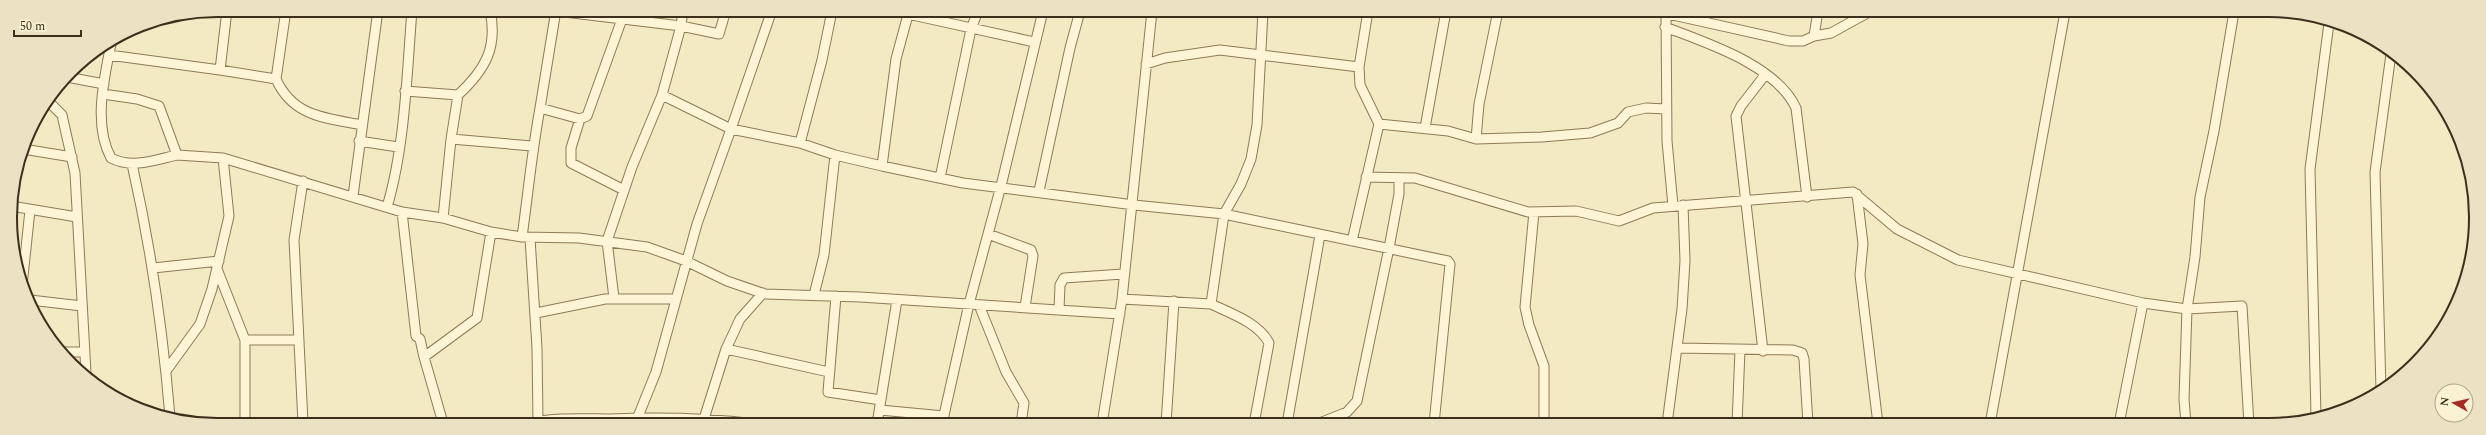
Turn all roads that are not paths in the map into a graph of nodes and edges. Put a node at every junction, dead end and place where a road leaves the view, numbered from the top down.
1 (226, 17) edge
2 (285, 17) edge
3 (377, 17) edge
4 (411, 17) edge
5 (490, 17) edge
6 (555, 17) edge
7 (627, 17) edge
8 (632, 17) edge
9 (682, 17) edge
10 (724, 17) edge
11 (770, 17) edge
12 (831, 17) edge
13 (907, 17) edge
14 (927, 17) edge
15 (976, 17) edge
16 (1041, 17) edge
17 (1078, 17) edge
18 (1151, 17) edge
19 (1263, 17) edge
20 (1367, 17) edge
21 (1445, 17) edge
22 (1497, 17) edge
23 (1666, 17) edge
24 (1680, 17) edge
25 (1817, 17) edge
26 (1860, 17) edge
27 (2063, 17) edge
28 (2233, 17) edge
29 (681, 26) junction
30 (1666, 27) junction
31 (2329, 27) edge
32 (971, 29) junction
33 (1814, 36) junction
34 (1034, 42) junction
35 (110, 48) edge
36 (1261, 54) junction
37 (109, 55) junction
38 (2391, 58) edge
39 (1146, 64) junction
40 (1359, 67) junction
41 (220, 70) junction
42 (1765, 75) junction
43 (74, 78) edge
44 (276, 79) junction
45 (104, 84) junction
46 (405, 91) junction
47 (103, 94) junction
48 (458, 95) junction
49 (662, 95) junction
50 (52, 104) edge
51 (540, 108) junction
52 (1666, 109) junction
53 (580, 119) junction
54 (1379, 124) junction
55 (362, 125) junction
56 (1425, 128) junction
57 (731, 129) junction
58 (451, 139) junction
59 (1476, 139) junction
60 (360, 141) junction
61 (800, 143) junction
62 (532, 146) junction
63 (398, 147) junction
64 (29, 150) edge
65 (835, 155) junction
66 (177, 156) junction
67 (72, 157) junction
68 (223, 158) junction
69 (132, 164) junction
70 (882, 166) junction
71 (1366, 177) junction
72 (940, 178) junction
73 (1399, 179) junction
74 (303, 181) junction
75 (1001, 186) junction
76 (624, 190) junction
77 (1039, 192) junction
78 (1858, 194) junction
79 (353, 196) junction
80 (1807, 197) junction
81 (1747, 201) junction
82 (1134, 205) junction
83 (1683, 205) junction
84 (387, 206) junction
85 (1673, 206) junction
86 (17, 207) edge
87 (30, 210) junction
88 (402, 212) junction
89 (1534, 212) junction
90 (1224, 214) junction
91 (77, 217) junction
92 (443, 218) junction
93 (491, 232) junction
94 (988, 234) junction
95 (1320, 235) junction
96 (526, 238) junction
97 (608, 241) junction
98 (1352, 241) junction
99 (1389, 248) junction
100 (686, 261) junction
101 (218, 265) junction
102 (24, 268) edge
103 (153, 268) junction
104 (1123, 274) junction
105 (2018, 275) junction
106 (763, 293) junction
107 (814, 295) junction
108 (836, 296) junction
109 (614, 298) junction
110 (676, 299) junction
111 (1122, 299) junction
112 (897, 300) junction
113 (35, 301) edge
114 (1174, 301) junction
115 (2143, 303) junction
116 (969, 304) junction
117 (1211, 304) junction
118 (979, 305) junction
119 (82, 306) junction
120 (1025, 307) junction
121 (2187, 309) junction
122 (1059, 310) junction
123 (536, 313) junction
124 (1120, 314) junction
125 (245, 340) junction
126 (298, 340) junction
127 (1677, 348) junction
128 (726, 349) junction
129 (1740, 350) junction
130 (1763, 351) junction
131 (69, 352) edge
132 (85, 352) junction
133 (424, 357) junction
134 (86, 369) edge
135 (166, 371) junction
136 (829, 372) junction
137 (2381, 383) edge
138 (881, 400) junction
139 (880, 410) junction
140 (170, 412) edge
141 (2316, 412) edge
142 (245, 418) edge
143 (303, 418) edge
144 (442, 418) edge
145 (534, 418) edge
146 (638, 418) edge
147 (704, 418) edge
148 (878, 418) edge
149 (930, 418) edge
150 (943, 418) edge
151 (1022, 418) edge
152 (1103, 418) edge
153 (1166, 418) edge
154 (1255, 418) edge
155 (1288, 418) edge
156 (1332, 418) edge
157 (1435, 418) edge
158 (1544, 418) edge
159 (1668, 418) edge
160 (1737, 418) edge
161 (1808, 418) edge
162 (1877, 418) edge
163 (1991, 418) edge
164 (2120, 418) edge
165 (2186, 418) edge
166 (2248, 418) edge

1 - 41 street
2 - 44 street
3 - 55 street
4 - 46 street
5 - 48 street
6 - 51 street
7 - 53 street
8 - 29 street
9 - 29 street
10 - 29 street
11 - 57 street
12 - 61 street
13 - 70 street
14 - 32 street
15 - 32 street
16 - 34 street
17 - 77 street
18 - 39 street
19 - 36 street
20 - 40 street
21 - 56 street
22 - 59 street
23 - 30 street
24 - 33 street
25 - 33 street
26 - 33 street
27 - 105 street
28 - 121 street
29 - 49 street
30 - 42 street
30 - 52 street
31 - 141 street
32 - 34 street
32 - 72 street
34 - 75 street
35 - 37 street
36 - 39 street
36 - 40 street
36 - 90 street
37 - 41 street
37 - 45 street
38 - 137 street
39 - 82 street
40 - 54 street
41 - 44 street
42 - 80 street
42 - 81 street
43 - 45 street
44 - 55 street
45 - 47 street
46 - 48 street
46 - 63 street
47 - 66 street
47 - 69 street
48 - 58 street
49 - 57 street
49 - 76 street
50 - 67 street
51 - 53 street
51 - 62 street
52 - 59 street
52 - 85 street
53 - 76 street
54 - 56 street
54 - 71 street
55 - 60 street
56 - 59 street
57 - 61 street
57 - 100 street
58 - 62 street
58 - 92 street
60 - 63 street
60 - 79 street
61 - 65 street
62 - 96 street
63 - 84 street
64 - 67 street
65 - 70 street
65 - 107 street
66 - 68 street
66 - 69 street
67 - 91 street
68 - 74 street
68 - 101 street
69 - 103 street
70 - 72 street
71 - 73 street
71 - 98 street
72 - 75 street
73 - 89 street
73 - 99 street
74 - 79 street
74 - 126 street
75 - 77 street
75 - 94 street
76 - 97 street
77 - 82 street
78 - 80 street
78 - 105 street
78 - 162 street
79 - 84 street
80 - 81 street
81 - 83 street
81 - 130 street
82 - 90 street
82 - 104 street
83 - 85 street
83 - 127 street
84 - 88 street
85 - 89 street
86 - 87 street
87 - 91 street
87 - 102 street
88 - 92 street
88 - 133 street
89 - 158 street
90 - 95 street
90 - 117 street
91 - 119 street
92 - 93 street
93 - 96 street
93 - 133 street
94 - 116 street
94 - 120 street
95 - 98 street
95 - 155 street
96 - 97 street
96 - 123 street
97 - 100 street
97 - 109 street
98 - 99 street
99 - 156 street
99 - 157 street
100 - 106 street
100 - 110 street
101 - 103 street
101 - 125 street
101 - 135 street
103 - 135 street
104 - 111 street
104 - 122 street
105 - 115 street
105 - 163 street
106 - 107 street
106 - 128 street
107 - 108 street
108 - 112 street
108 - 136 street
109 - 110 street
109 - 123 street
110 - 146 street
111 - 114 street
111 - 124 street
112 - 116 street
112 - 138 street
113 - 119 street
114 - 117 street
114 - 153 street
115 - 121 street
115 - 164 street
116 - 118 street
116 - 150 street
117 - 154 street
118 - 120 street
118 - 151 street
119 - 132 street
120 - 122 street
121 - 165 street
121 - 166 street
122 - 124 street
123 - 145 street
124 - 152 street
125 - 126 street
125 - 142 street
126 - 143 street
127 - 129 street
127 - 159 street
128 - 136 street
128 - 147 street
129 - 130 street
129 - 160 street
130 - 161 street
131 - 132 street
132 - 134 street
133 - 144 street
135 - 140 street
136 - 138 street
138 - 139 street
139 - 148 street
139 - 149 street

